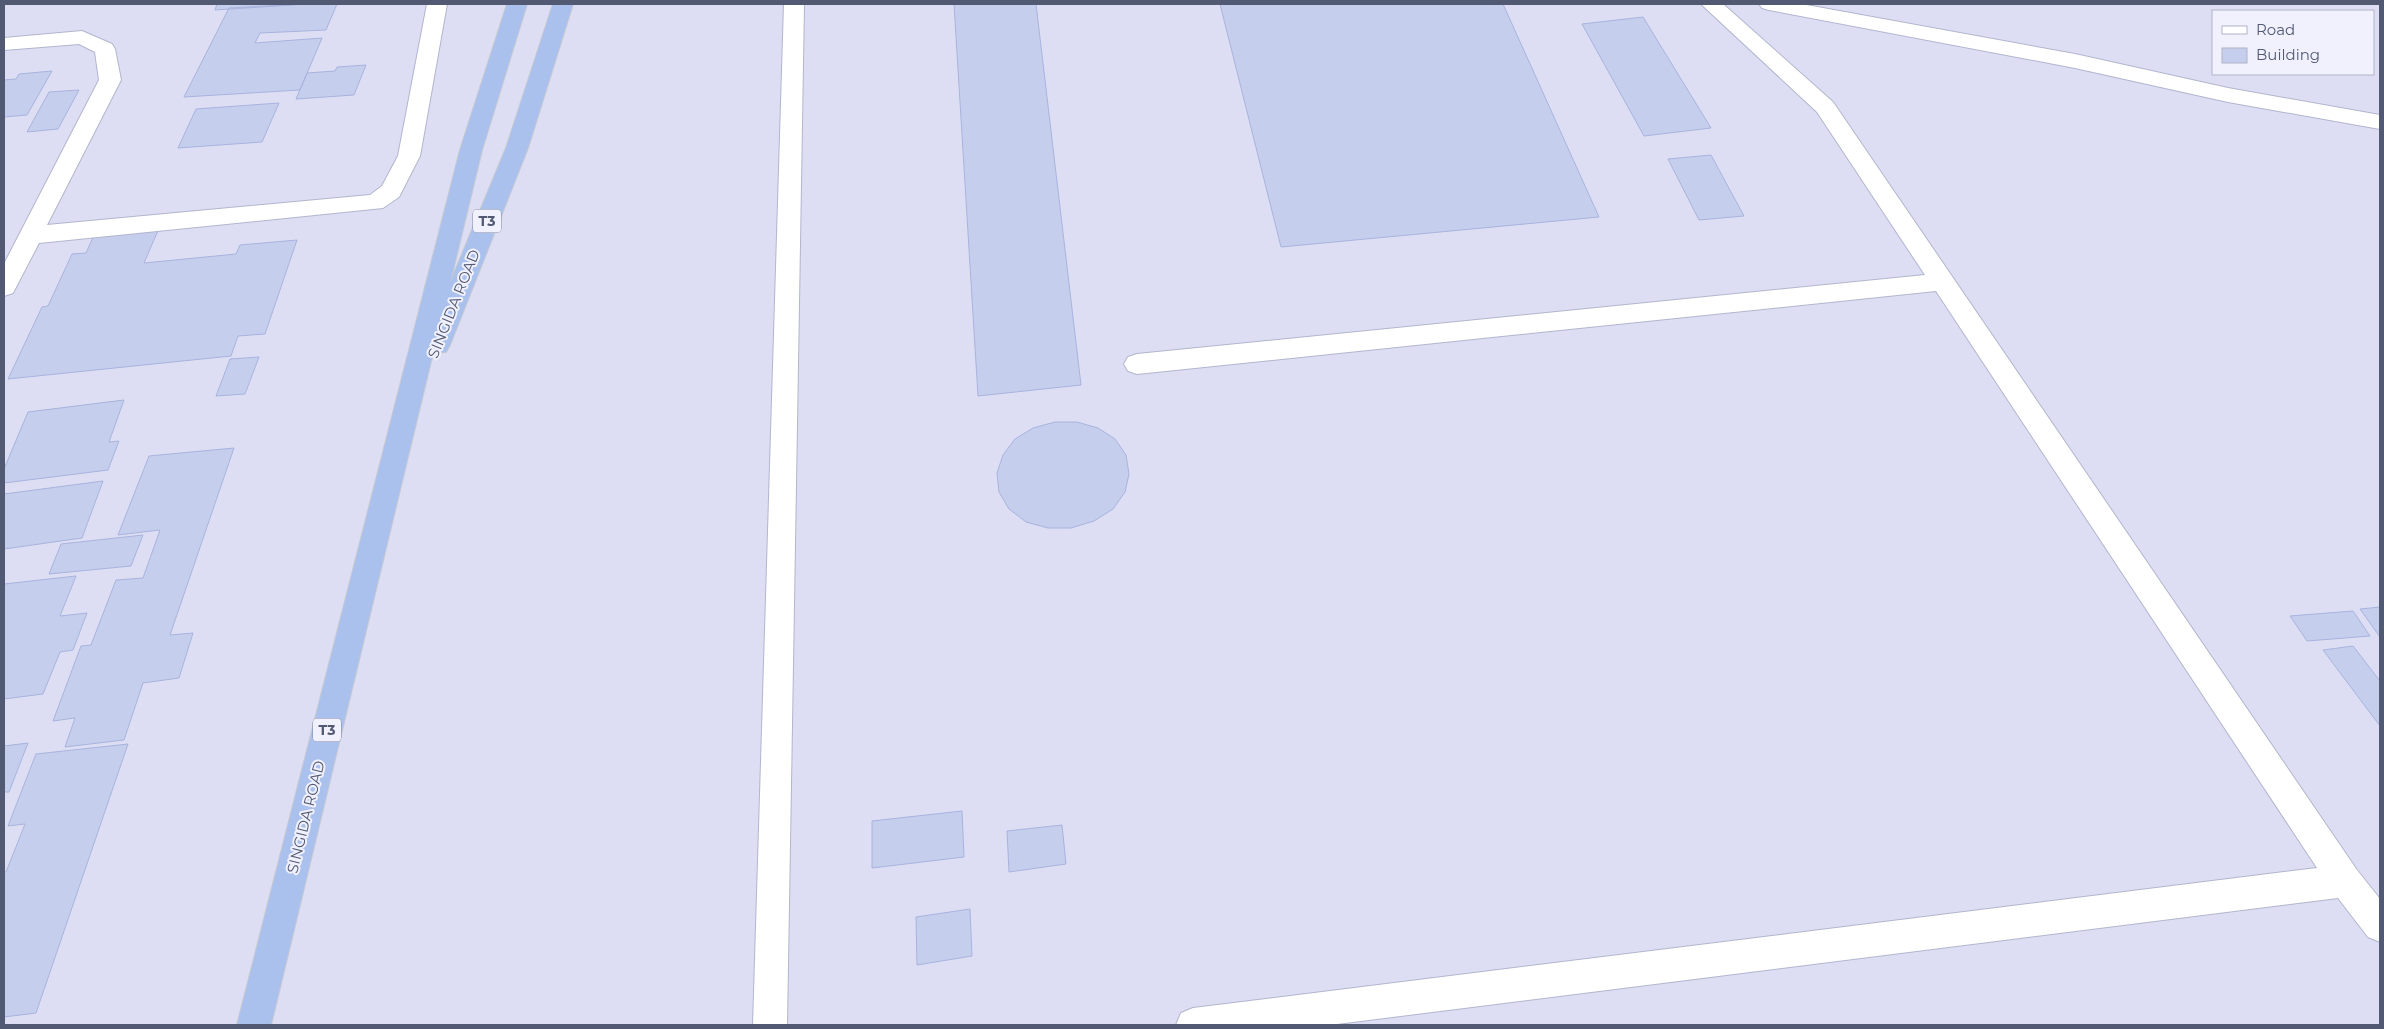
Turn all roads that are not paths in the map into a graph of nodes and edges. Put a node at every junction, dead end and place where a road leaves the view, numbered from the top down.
1 (438, 4) edge
2 (517, 4) edge
3 (563, 4) edge
4 (794, 4) edge
5 (1711, 4) edge
6 (1769, 4) edge
7 (4, 44) edge
8 (2380, 122) edge
9 (31, 235) junction
10 (1941, 282) junction
11 (4, 287) edge
12 (1137, 364) dead end
13 (401, 434) junction
14 (2345, 881) junction
15 (2380, 925) edge
16 (254, 1025) edge
17 (770, 1025) edge
18 (1194, 1025) edge

1 - 9 street
2 - 13 highway, SINGIDA ROAD / T3
3 - 13 highway, SINGIDA ROAD / T3
4 - 17 street
5 - 10 street
6 - 8 street
7 - 9 street
9 - 11 street
10 - 12 street
10 - 14 street
13 - 16 highway, SINGIDA ROAD / T3
14 - 15 street
14 - 18 street

